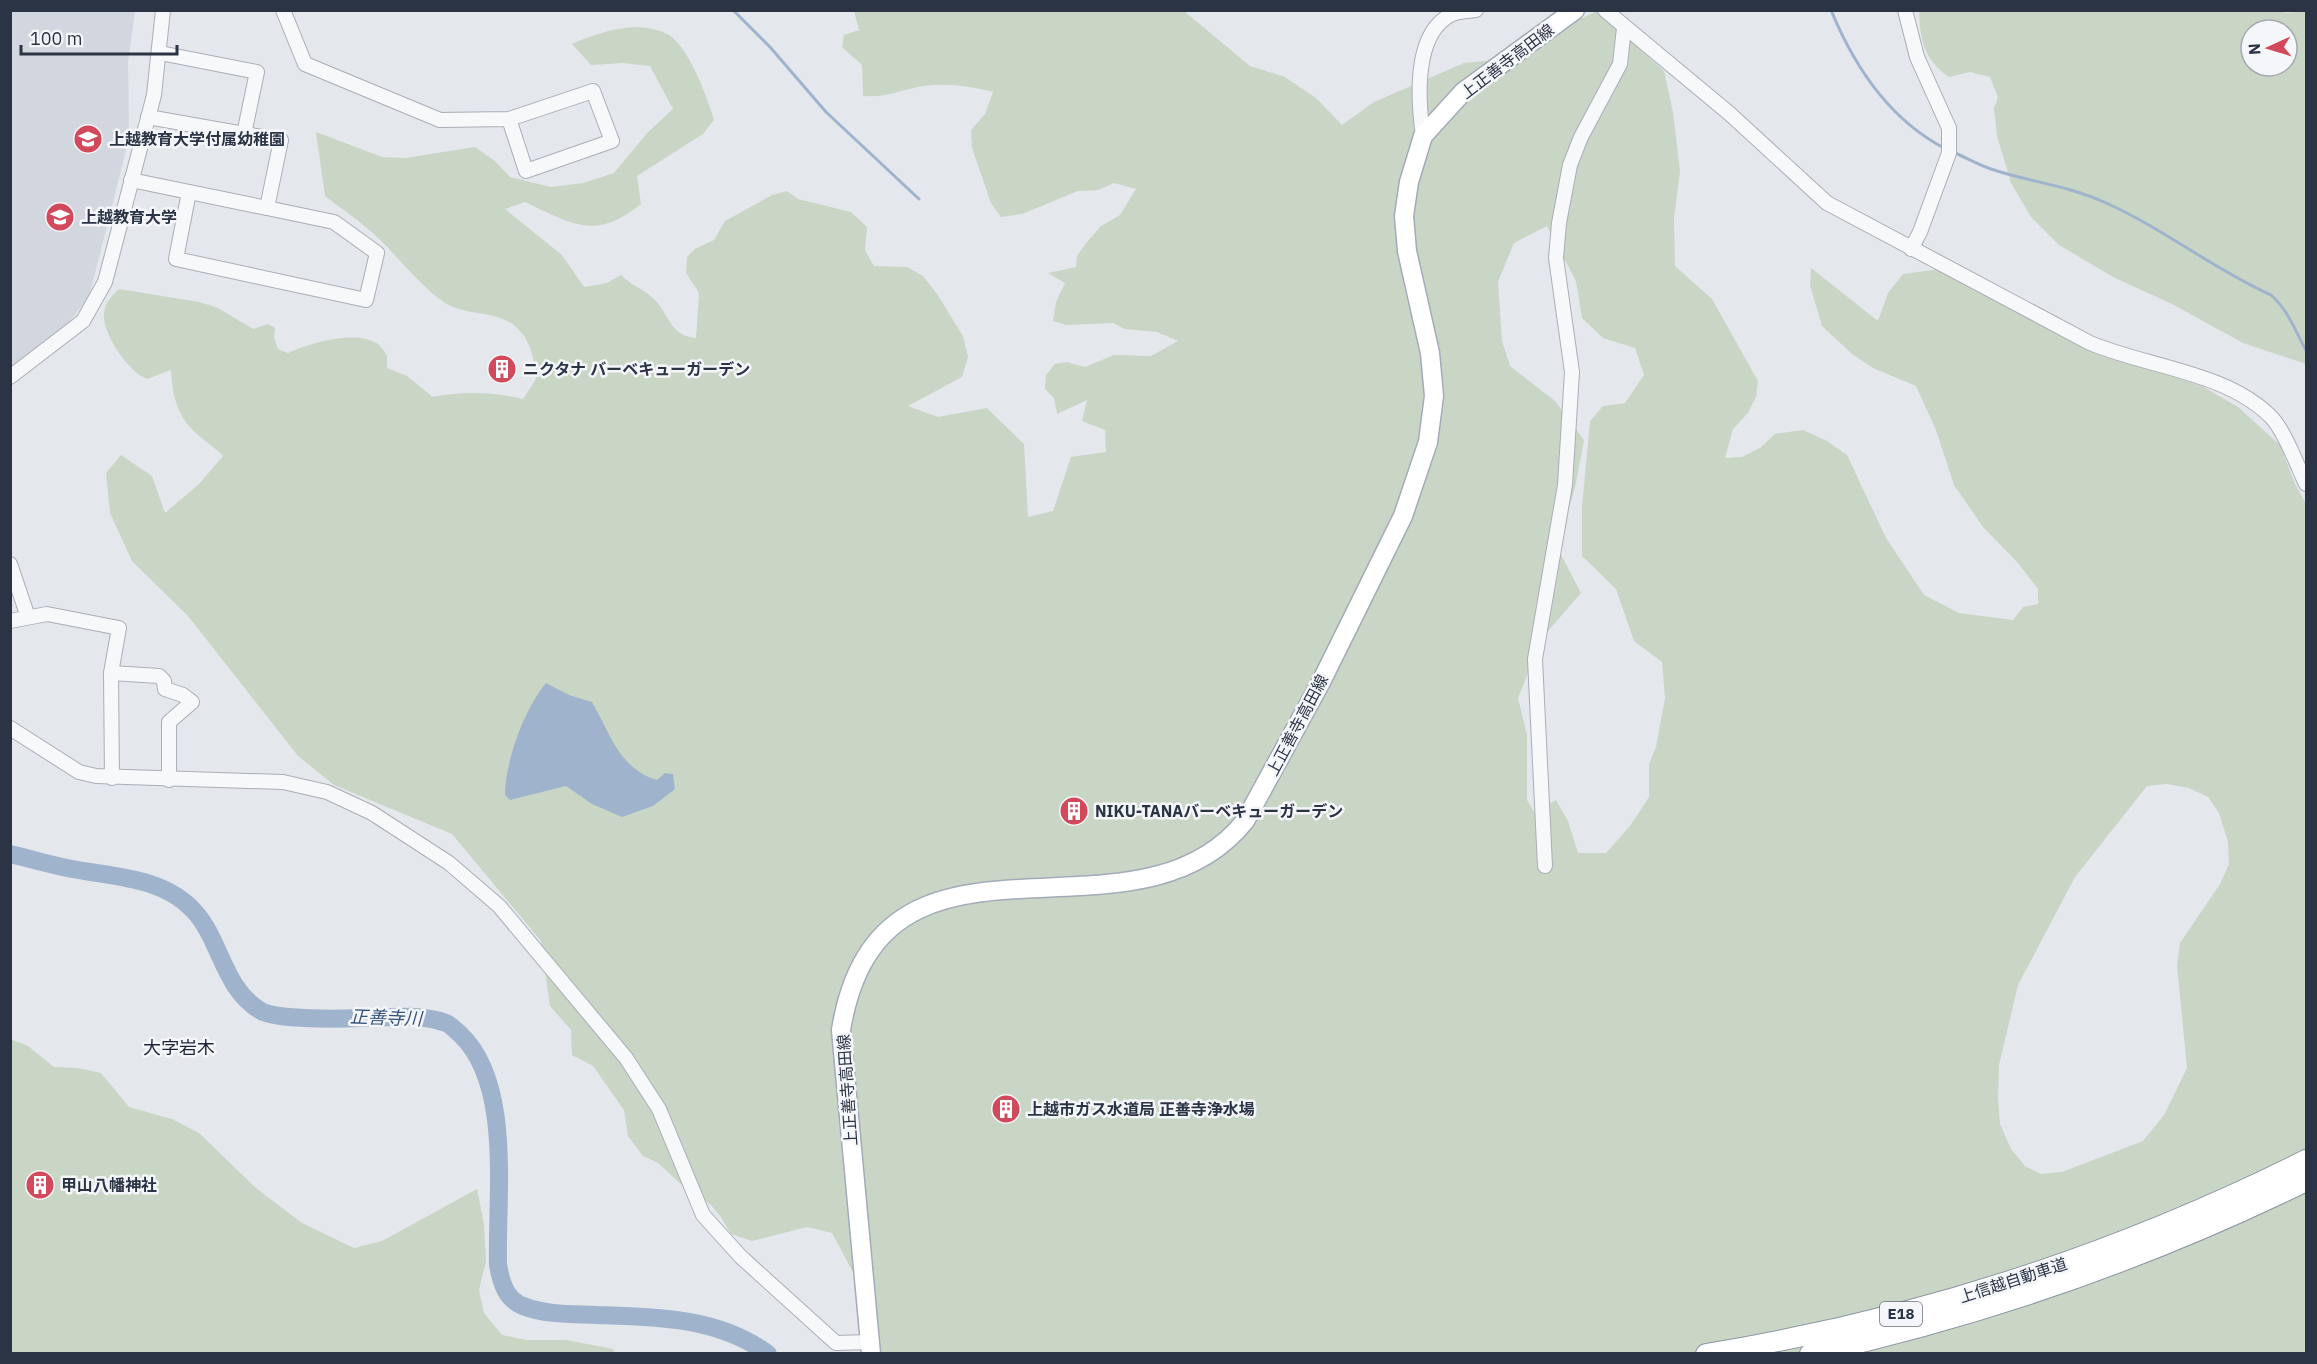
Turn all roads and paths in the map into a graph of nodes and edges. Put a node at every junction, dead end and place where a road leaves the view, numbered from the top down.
1 (163, 10) edge
2 (283, 10) edge
3 (1476, 10) edge
4 (1575, 10) edge
5 (1605, 10) edge
6 (1905, 10) edge
7 (1624, 28) junction
8 (160, 53) junction
9 (148, 117) junction
10 (509, 119) junction
11 (244, 134) junction
12 (1422, 136) junction
13 (131, 180) junction
14 (189, 192) junction
15 (267, 208) junction
16 (1911, 249) junction
17 (10, 377) edge
18 (2307, 484) edge
19 (10, 564) edge
20 (28, 617) junction
21 (10, 621) edge
22 (111, 673) junction
23 (10, 728) edge
24 (112, 778) junction
25 (169, 780) junction
26 (1545, 866) dead end
27 (2307, 1160) edge
28 (2307, 1181) edge
29 (2265, 1191) junction
30 (2094, 1262) junction
31 (871, 1348) edge
32 (1706, 1353) edge
33 (1810, 1353) edge

1 - 8 street
2 - 10 street
3 - 12 street
4 - 12 main road, 上正善寺高田線
5 - 7 street
6 - 16 street
7 - 16 street
7 - 26 street
8 - 9 street
8 - 11 street
9 - 11 street
9 - 13 street
10 - 10 street
11 - 15 street
12 - 31 main road, 上正善寺高田線
13 - 14 street
13 - 17 street
14 - 15 street
14 - 15 street
16 - 18 street
19 - 20 street
20 - 21 street
20 - 22 street
22 - 24 street
22 - 25 street
23 - 24 street
24 - 25 street
25 - 31 street
27 - 29 highway, 上信越自動車道 / E18
28 - 29 highway, 上信越自動車道 / E18
29 - 30 highway, 上信越自動車道 / E18
30 - 32 highway, 上信越自動車道 / E18
30 - 33 highway, 上信越自動車道 / E18

